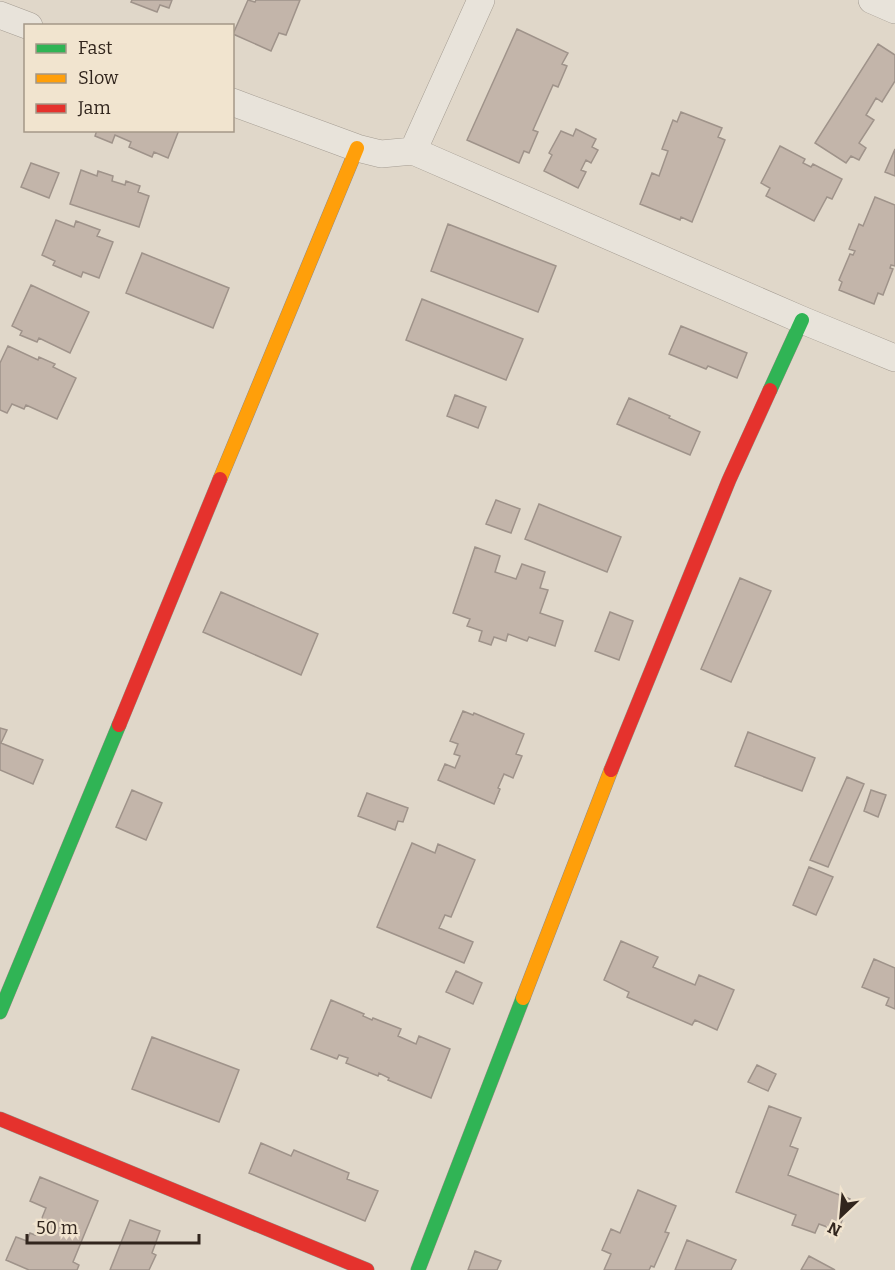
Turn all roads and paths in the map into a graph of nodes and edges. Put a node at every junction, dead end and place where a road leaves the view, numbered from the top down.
1 (481, 0) edge
2 (872, 0) edge
3 (895, 10) edge
4 (0, 15) edge
5 (24, 24) edge
6 (234, 103) edge
7 (357, 148) junction
8 (413, 151) junction
9 (802, 320) junction
10 (895, 358) edge
11 (0, 1012) edge
12 (0, 1119) edge
13 (367, 1270) edge
14 (418, 1270) edge

1 - 8 street
2 - 3 street
4 - 5 street
6 - 7 street
7 - 8 street
7 - 11 street
8 - 9 street
9 - 10 street
9 - 14 street
12 - 13 street

